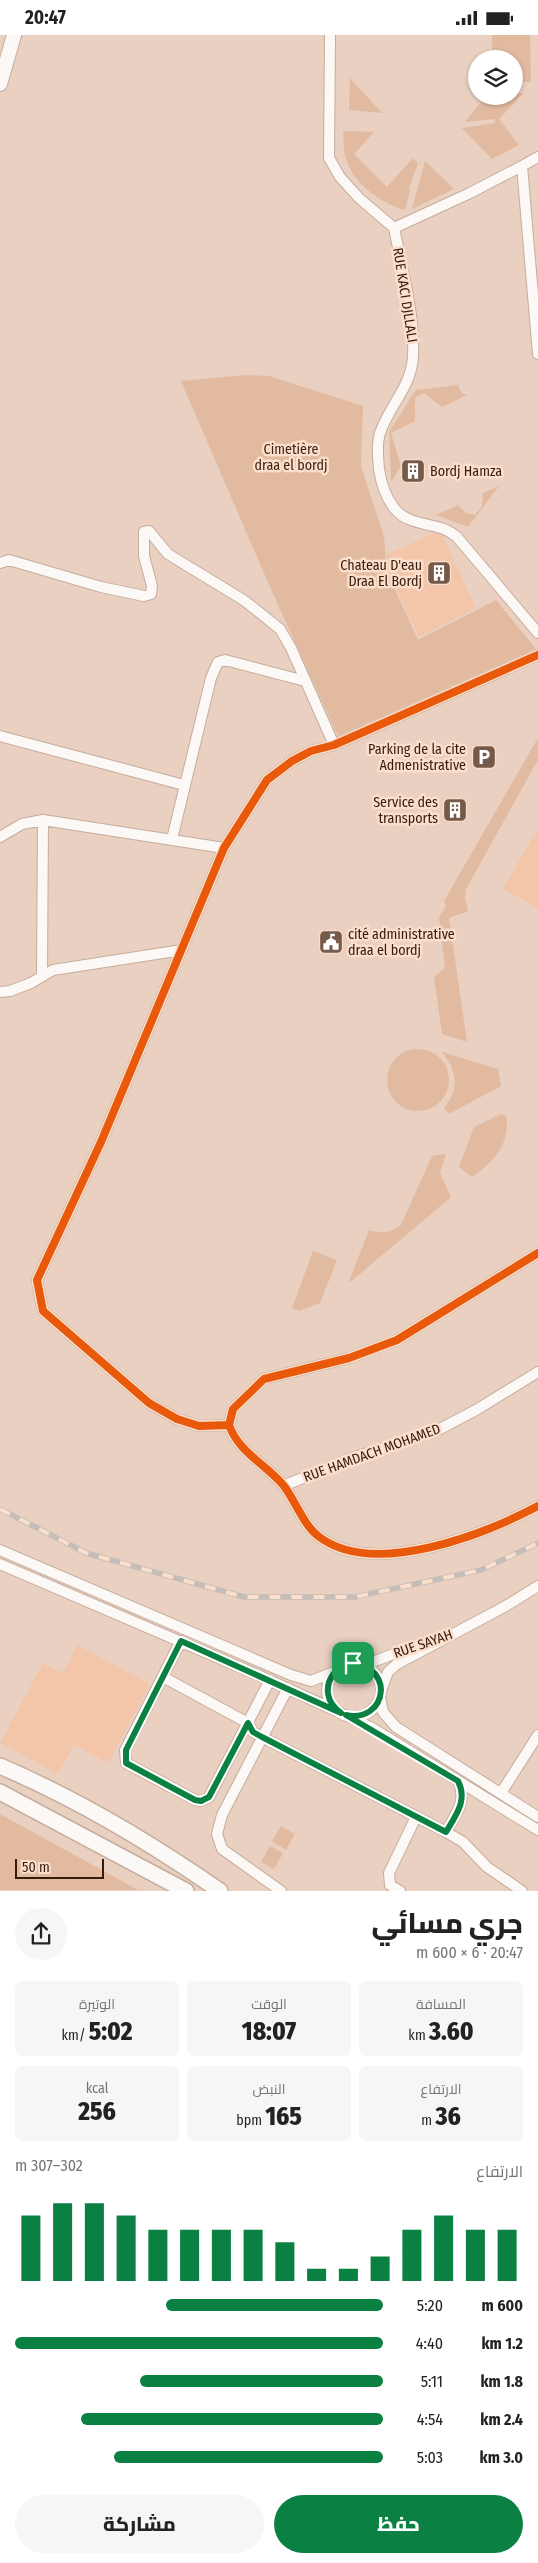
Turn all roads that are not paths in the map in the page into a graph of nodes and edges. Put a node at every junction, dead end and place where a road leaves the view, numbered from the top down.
1 (14, 35) edge
2 (330, 35) edge
3 (0, 84) edge
4 (538, 157) edge
5 (522, 166) junction
6 (394, 228) junction
7 (538, 353) edge
8 (0, 563) edge
9 (538, 633) edge
10 (538, 655) edge
11 (305, 681) junction
12 (0, 736) edge
13 (334, 745) junction
14 (184, 785) junction
15 (43, 820) junction
16 (0, 837) edge
17 (172, 839) junction
18 (224, 848) junction
19 (182, 950) junction
20 (42, 975) junction
21 (0, 991) edge
22 (538, 1253) edge
23 (538, 1372) edge
24 (229, 1425) junction
25 (283, 1486) junction
26 (538, 1506) edge
27 (0, 1550) edge
28 (0, 1564) edge
29 (538, 1586) edge
30 (459, 1631) junction
31 (181, 1641) junction
32 (359, 1663) junction
33 (334, 1673) junction
34 (163, 1677) junction
35 (270, 1680) junction
36 (288, 1688) junction
37 (380, 1694) junction
38 (344, 1714) junction
39 (248, 1723) junction
40 (538, 1735) edge
41 (262, 1737) junction
42 (534, 1751) edge
43 (0, 1766) edge
44 (458, 1781) junction
45 (0, 1792) edge
46 (501, 1793) junction
47 (484, 1797) junction
48 (460, 1807) junction
49 (416, 1817) junction
50 (538, 1817) edge
51 (538, 1830) edge
52 (446, 1832) junction
53 (186, 1891) edge
54 (220, 1891) edge
55 (281, 1891) edge
56 (400, 1891) edge
57 (522, 1891) edge

1 - 3 main road
2 - 6 street
4 - 5 street
5 - 6 street
5 - 7 street
6 - 9 street, RUE KACI DJLLALI
8 - 11 street
10 - 13 street
11 - 13 street
11 - 14 street
12 - 14 street
13 - 18 street
14 - 17 street
15 - 16 street
15 - 17 street
15 - 20 street
17 - 18 street
18 - 19 street
19 - 20 street
19 - 24 street
20 - 21 street
22 - 24 street
23 - 25 street, RUE HAMDACH MOHAMED
24 - 25 street
25 - 26 street
27 - 33 street
28 - 31 street
29 - 30 street, RUE SAYAH
30 - 32 street, RUE SAYAH
30 - 37 street, RUE SAYAH
31 - 34 street
31 - 35 street
32 - 33 street
32 - 37 street
33 - 38 street
34 - 39 street
34 - 39 street
35 - 36 street
35 - 39 street
36 - 38 street
36 - 41 street
37 - 38 street
37 - 46 street
38 - 44 street
39 - 41 street
40 - 42 street
41 - 49 street
41 - 55 street
42 - 46 street
43 - 54 main road
44 - 47 street
44 - 48 street
45 - 53 main road
46 - 50 street
47 - 48 street
47 - 51 street
48 - 52 street
49 - 52 street
49 - 56 street
52 - 57 street

